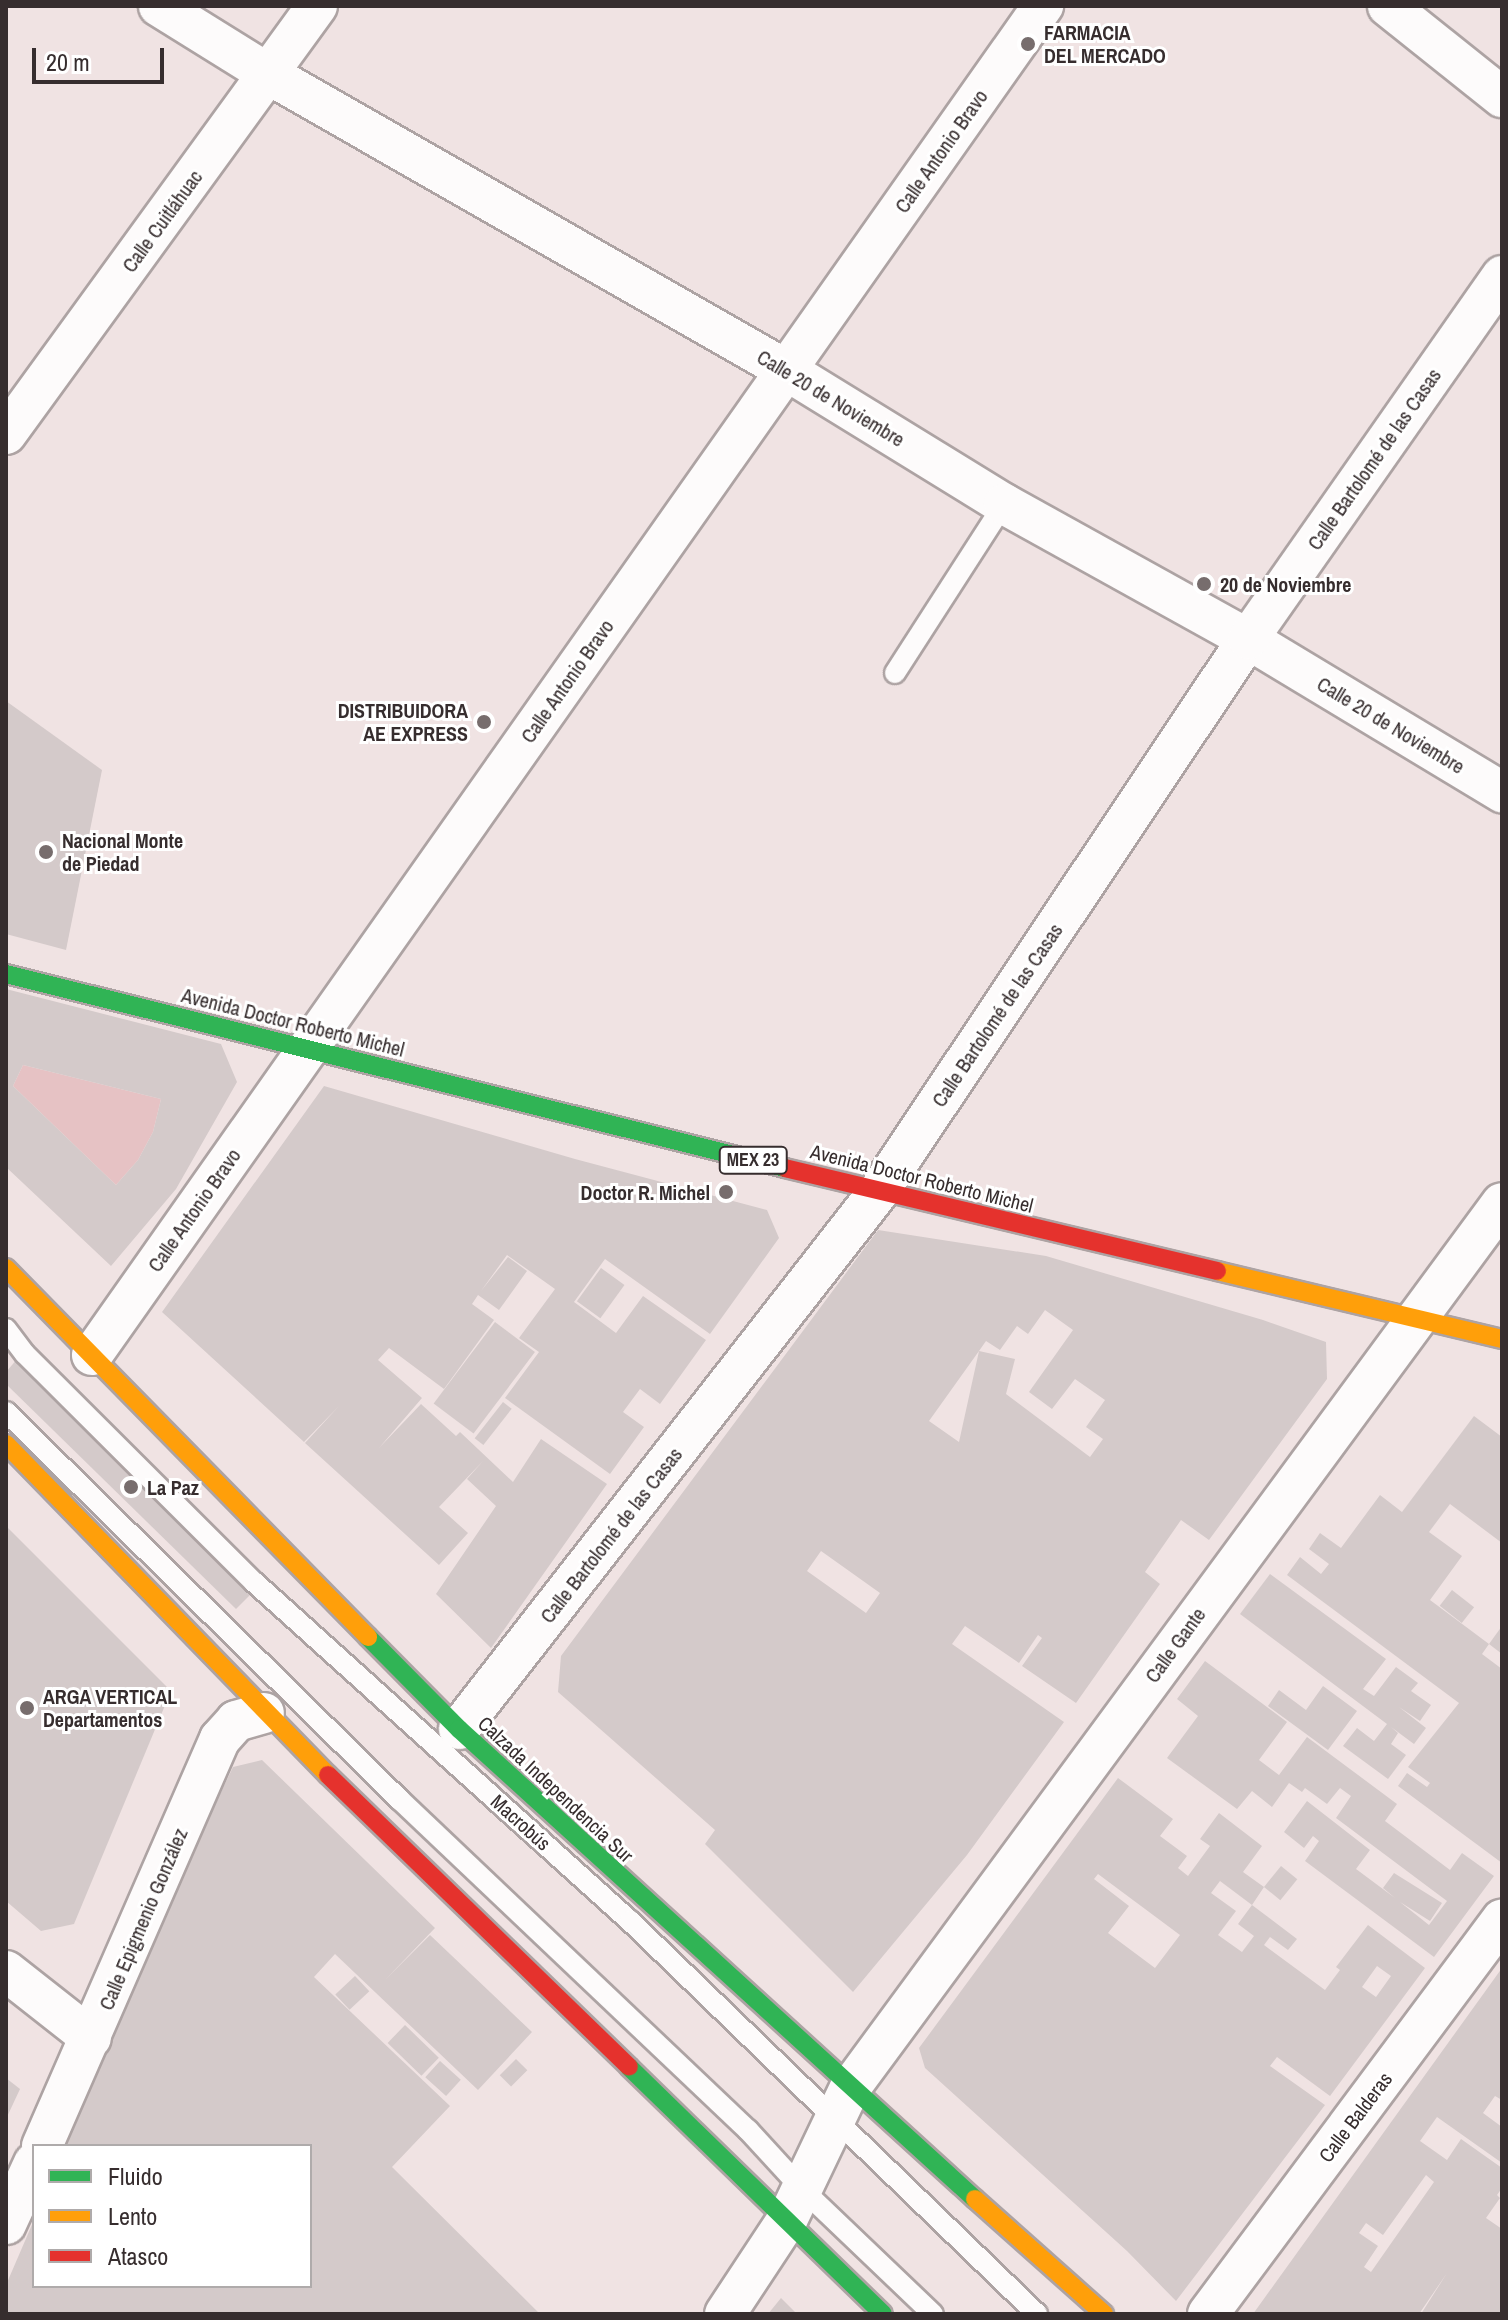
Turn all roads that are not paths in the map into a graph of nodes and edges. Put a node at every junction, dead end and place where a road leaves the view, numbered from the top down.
1 (159, 6) edge
2 (317, 6) edge
3 (1043, 6) edge
4 (1388, 6) edge
5 (270, 75) junction
6 (1502, 97) edge
7 (1502, 276) edge
8 (786, 370) junction
9 (6, 434) edge
10 (1004, 504) junction
11 (1248, 639) junction
12 (895, 673) dead end
13 (1502, 792) edge
14 (6, 974) edge
15 (309, 1048) junction
16 (879, 1191) junction
17 (1502, 1203) edge
18 (6, 1268) edge
19 (1415, 1318) junction
20 (6, 1329) edge
21 (1502, 1339) edge
22 (92, 1355) junction
23 (6, 1412) edge
24 (6, 1444) edge
25 (264, 1713) junction
26 (459, 1729) junction
27 (1502, 1920) edge
28 (6, 1971) edge
29 (91, 2038) junction
30 (842, 2105) junction
31 (43, 2144) edge
32 (32, 2167) edge
33 (794, 2204) junction
34 (6, 2224) edge
35 (725, 2314) edge
36 (883, 2314) edge
37 (933, 2314) edge
38 (1037, 2314) edge
39 (1104, 2314) edge
40 (1208, 2314) edge

1 - 5 street, Calle 20 de Noviembre
2 - 5 street, Calle Cuitláhuac
3 - 8 street, Calle Antonio Bravo
4 - 6 street
5 - 8 street, Calle 20 de Noviembre
5 - 9 street, Calle Cuitláhuac
7 - 11 street, Calle Bartolomé de las Casas
8 - 10 street, Calle 20 de Noviembre
8 - 15 street, Calle Antonio Bravo
10 - 11 street, Calle 20 de Noviembre
10 - 12 lane
11 - 13 street, Calle 20 de Noviembre
11 - 16 street, Calle Bartolomé de las Casas
14 - 15 main road, Avenida Doctor Roberto Michel / MEX 23
15 - 16 main road, Avenida Doctor Roberto Michel / MEX 23
15 - 22 street, Calle Antonio Bravo
16 - 19 main road, Avenida Doctor Roberto Michel / MEX 23
16 - 26 street, Calle Bartolomé de las Casas
17 - 19 street, Calle Gante
18 - 22 main road, Calzada Independencia Sur
19 - 21 main road, Avenida Doctor Roberto Michel / MEX 23
19 - 30 street, Calle Gante
20 - 30 lane, Macrobús
22 - 26 main road, Calzada Independencia Sur
23 - 33 lane
24 - 25 main road
25 - 29 street, Calle Epigmenio González
25 - 33 main road
26 - 30 main road, Calzada Independencia Sur
27 - 40 street, Calle Balderas
28 - 29 street
29 - 31 street, Calle Epigmenio González
30 - 33 street, Calle Gante
30 - 38 lane, Macrobús
30 - 39 main road, Calzada Independencia Sur
32 - 34 street
33 - 35 street, Calle Gante
33 - 36 main road
33 - 37 lane

